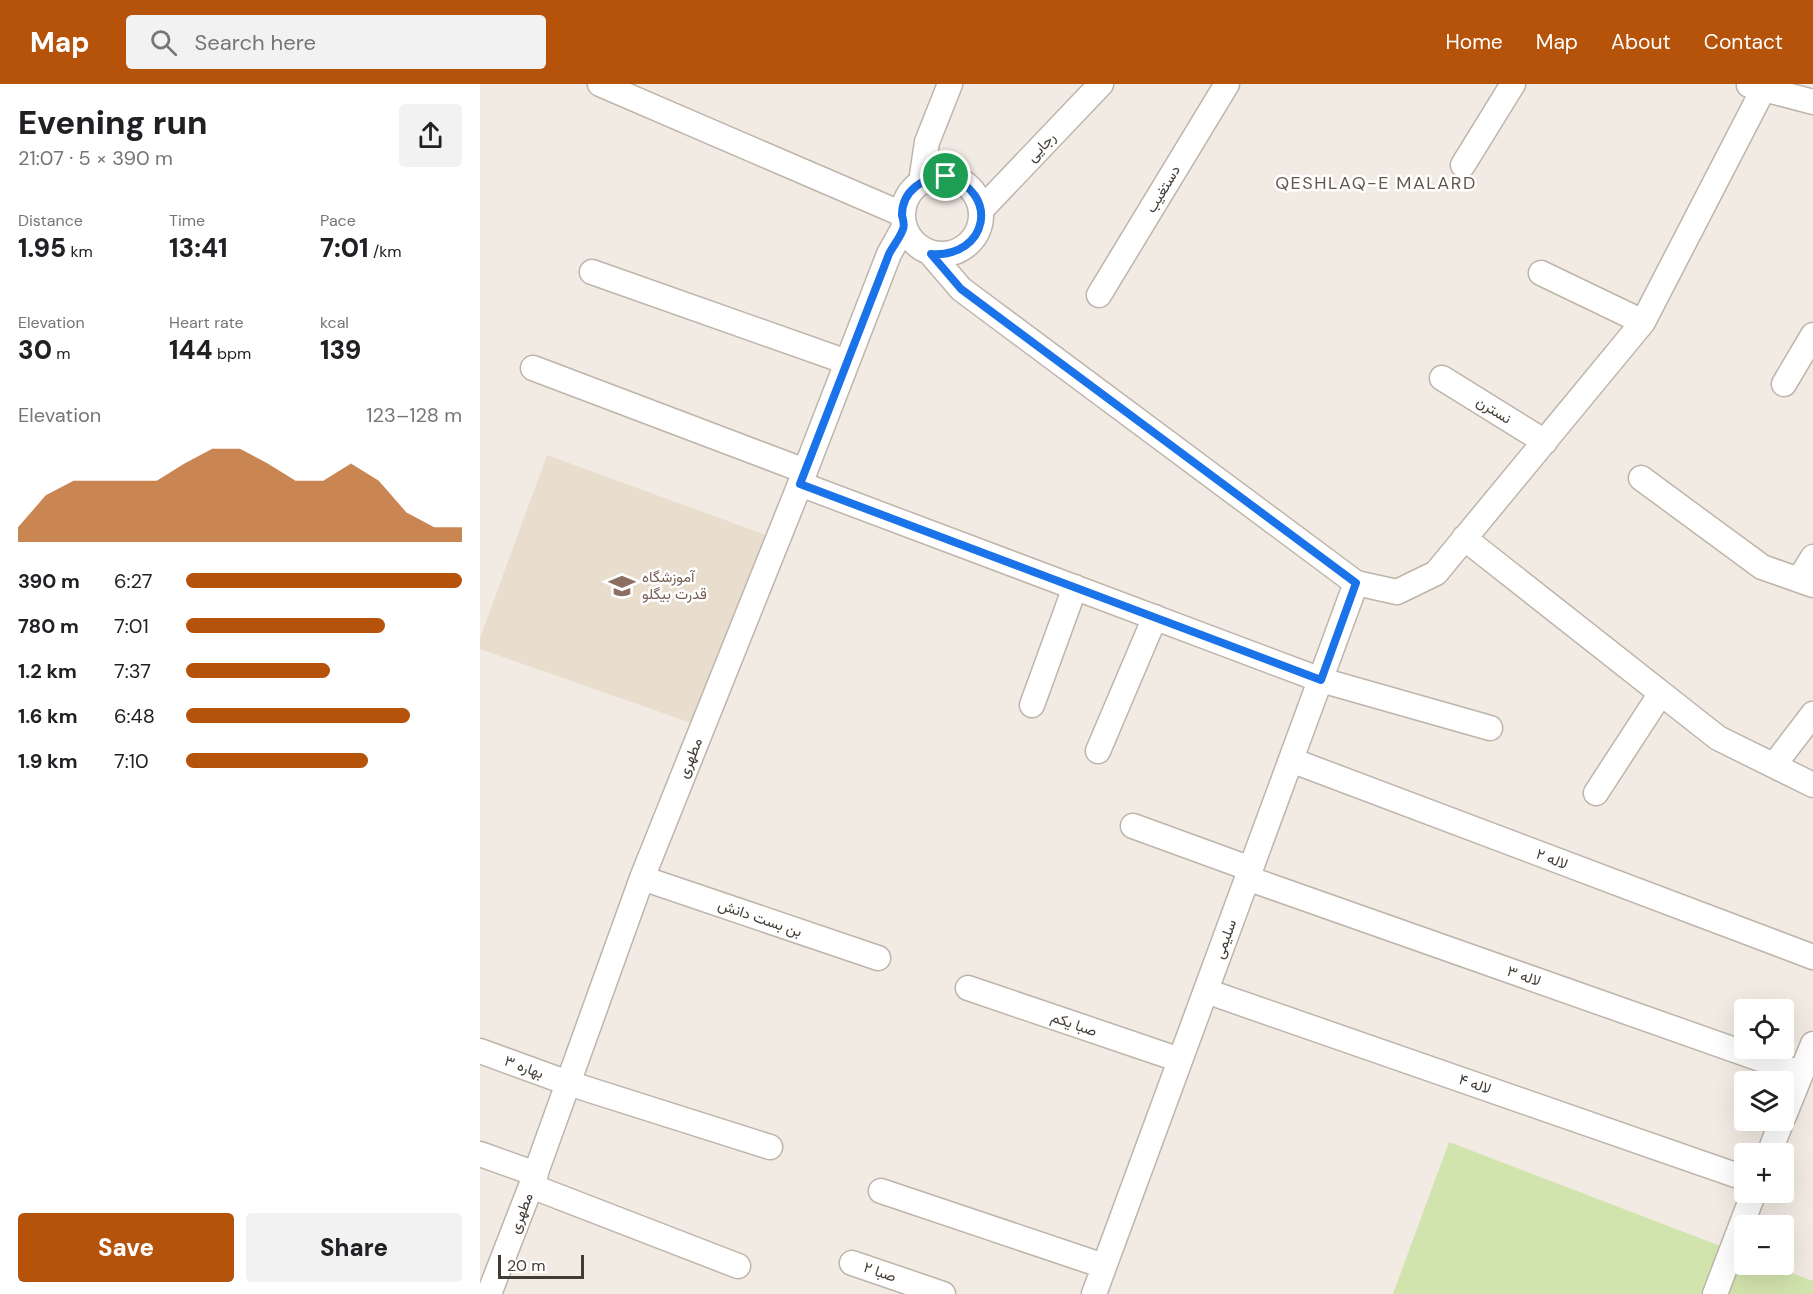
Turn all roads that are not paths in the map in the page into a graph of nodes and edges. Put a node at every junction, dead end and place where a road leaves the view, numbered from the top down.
1 (602, 84) edge
2 (950, 84) edge
3 (1101, 84) edge
4 (1227, 84) edge
5 (1513, 84) edge
6 (1758, 86) edge
7 (1813, 102) edge
8 (1463, 165) dead end
9 (921, 182) junction
10 (981, 210) junction
11 (903, 221) junction
12 (931, 254) junction
13 (592, 273) dead end
14 (1541, 273) dead end
15 (1099, 295) dead end
16 (1643, 322) junction
17 (1813, 335) edge
18 (848, 362) junction
19 (533, 368) dead end
20 (1442, 378) dead end
21 (1784, 384) dead end
22 (1545, 442) junction
23 (802, 478) junction
24 (1641, 478) dead end
25 (1464, 538) junction
26 (1813, 557) edge
27 (1806, 582) edge
28 (1356, 583) junction
29 (1075, 587) junction
30 (1155, 617) junction
31 (1321, 680) junction
32 (1661, 693) junction
33 (1032, 705) dead end
34 (1813, 714) edge
35 (1490, 728) dead end
36 (1098, 751) dead end
37 (1291, 760) junction
38 (1774, 765) junction
39 (1813, 785) edge
40 (1596, 793) dead end
41 (1133, 826) dead end
42 (1249, 873) junction
43 (642, 878) junction
44 (1813, 957) edge
45 (878, 958) dead end
46 (968, 988) dead end
47 (1206, 991) junction
48 (1813, 1044) edge
49 (480, 1051) edge
50 (1180, 1060) junction
51 (1800, 1073) junction
52 (568, 1083) junction
53 (1794, 1089) edge
54 (770, 1147) dead end
55 (480, 1154) edge
56 (1734, 1175) edge
57 (533, 1180) junction
58 (881, 1191) dead end
59 (1750, 1203) edge
60 (852, 1263) dead end
61 (738, 1266) dead end
62 (1104, 1266) junction
63 (490, 1291) edge
64 (942, 1294) edge
65 (1094, 1294) edge
66 (1715, 1294) edge

1 - 11 street
2 - 9 street
3 - 10 street, رجایی
4 - 15 street, دستغیب
5 - 8 street
6 - 7 street
6 - 16 street
9 - 10 street
9 - 11 street
10 - 12 street
11 - 12 street
11 - 18 street, مطهری
12 - 28 street
13 - 18 street
14 - 16 street
16 - 22 street
17 - 21 street
18 - 23 street, مطهری
19 - 23 street
20 - 22 street, نسترن
22 - 25 street
23 - 29 street
23 - 43 street, مطهری
24 - 27 street
25 - 28 street
25 - 32 street
26 - 27 street
28 - 31 street, سلیمی
29 - 30 street
29 - 33 street
30 - 31 street
30 - 36 street
31 - 35 street
31 - 37 street, سلیمی
32 - 38 street
32 - 40 street
34 - 38 street
37 - 42 street, سلیمی
37 - 44 street, لاله ۲
38 - 39 street
41 - 42 street, لاله ۳
42 - 47 street, سلیمی
42 - 51 street, لاله ۳
43 - 45 street, بن بست دانش
43 - 52 street, مطهری
46 - 50 street, صبا یکم
47 - 50 street, سلیمی
47 - 56 street, لاله ۴
48 - 51 street
49 - 52 street, بهاره ۳
50 - 62 street, سلیمی
51 - 53 street
52 - 54 street, بهاره ۳
52 - 57 street, مطهری
55 - 57 street
57 - 61 street
57 - 63 street, مطهری
58 - 62 street
59 - 66 street
60 - 64 street, صبا ۲
62 - 65 street, سلیمی

